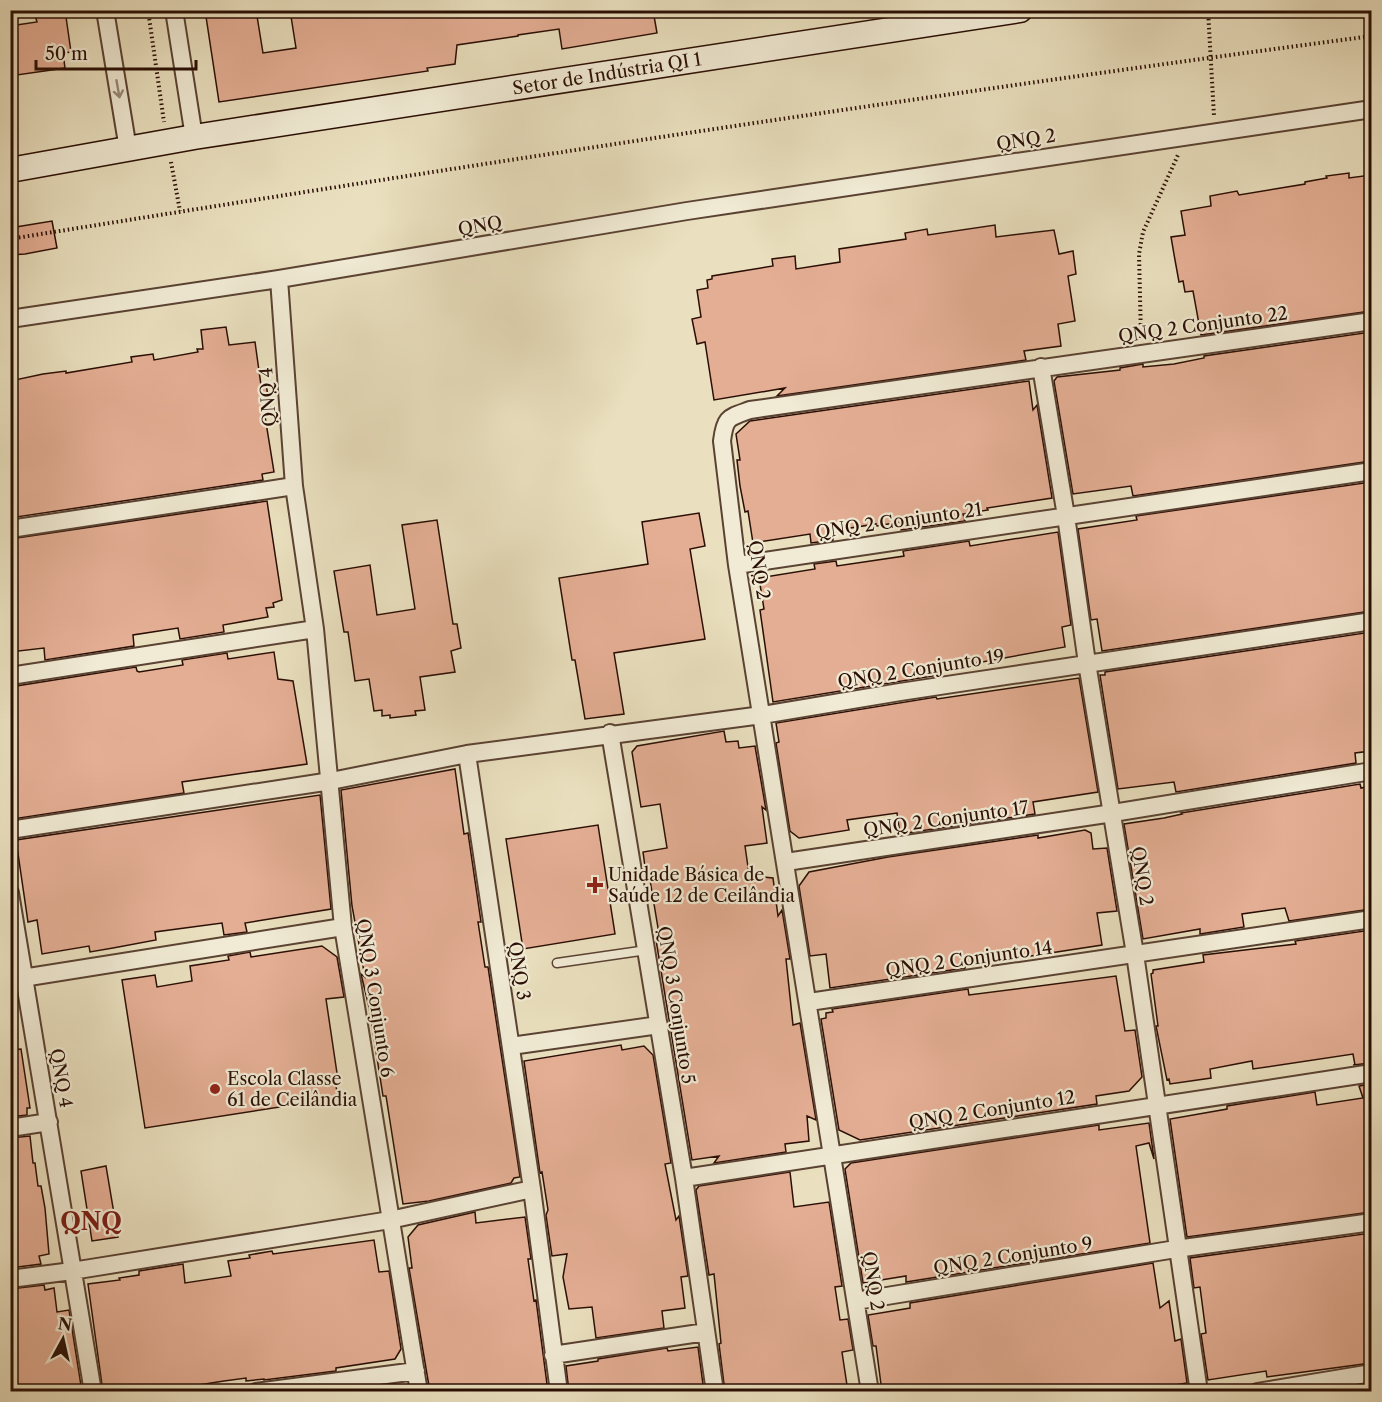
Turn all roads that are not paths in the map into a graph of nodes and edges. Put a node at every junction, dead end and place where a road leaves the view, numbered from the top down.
1 (105, 10) edge
2 (174, 10) edge
3 (1020, 10) edge
4 (1371, 109) edge
5 (194, 137) junction
6 (128, 149) junction
7 (10, 170) edge
8 (687, 211) joint
9 (279, 279) junction
10 (10, 319) edge
11 (1371, 321) edge
12 (1041, 367) junction
13 (750, 410) joint
14 (1371, 471) edge
15 (294, 486) junction
16 (1066, 516) junction
17 (10, 529) edge
18 (737, 564) junction
19 (1371, 621) edge
20 (315, 629) junction
21 (1087, 663) junction
22 (10, 676) edge
23 (762, 715) junction
24 (610, 733) junction
25 (467, 754) junction
26 (1371, 771) edge
27 (331, 781) junction
28 (1113, 813) junction
29 (10, 830) edge
30 (786, 862) junction
31 (10, 892) edge
32 (1371, 919) edge
33 (343, 927) junction
34 (647, 950) junction
35 (1135, 954) junction
36 (558, 963) dead end
37 (17, 980) edge
38 (809, 1002) junction
39 (659, 1024) junction
40 (511, 1046) junction
41 (1371, 1073) edge
42 (1158, 1105) junction
43 (49, 1122) junction
44 (10, 1128) edge
45 (833, 1154) junction
46 (684, 1178) junction
47 (532, 1189) junction
48 (390, 1220) junction
49 (1371, 1222) edge
50 (1176, 1249) junction
51 (72, 1271) junction
52 (10, 1279) edge
53 (856, 1301) junction
54 (706, 1332) junction
55 (553, 1355) junction
56 (416, 1371) junction
57 (1371, 1373) edge
58 (93, 1392) edge
59 (256, 1392) edge
60 (418, 1392) edge
61 (559, 1392) edge
62 (715, 1392) edge
63 (870, 1392) edge
64 (1198, 1392) edge
65 (1257, 1392) edge

1 -> 6 street
2 - 5 street
3 - 5 street, Setor de Indústria QI 1
4 - 8 street, QNQ 2
5 - 6 street, Setor de Indústria QI 1
6 - 7 street, Setor de Indústria QI 1
8 - 9 street, QNQ
9 - 10 street
9 - 15 street, QNQ 4
11 - 12 street, QNQ 2 Conjunto 22
12 - 13 street, QNQ 2 Conjunto 22
12 - 16 street, QNQ 2
13 - 18 street, QNQ 2
14 - 16 street, QNQ 2 Conjunto 21
15 - 17 street
15 - 20 street, QNQ 4
16 - 18 street, QNQ 2 Conjunto 21
16 - 21 street, QNQ 2
18 - 23 street, QNQ 2
19 - 21 street, QNQ 2 Conjunto 19
20 - 22 street
20 - 27 street, QNQ 4
21 - 23 street, QNQ 2 Conjunto 19
21 - 28 street, QNQ 2
23 - 24 street
23 - 30 street, QNQ 2
24 - 25 street
24 - 34 street, QNQ 3 Conjunto 5
25 - 27 street
25 - 40 street, QNQ 3
26 - 28 street, QNQ 2 Conjunto 17
27 - 29 street
27 - 33 street, QNQ 3 Conjunto 6
28 - 30 street, QNQ 2 Conjunto 17
28 - 35 street, QNQ 2
30 - 38 street, QNQ 2
31 - 37 street, QNQ 4
32 - 35 street, QNQ 2 Conjunto 14
33 - 37 street
33 - 48 street, QNQ 3 Conjunto 6
34 - 36 lane
34 - 39 street, QNQ 3 Conjunto 5
35 - 38 street, QNQ 2 Conjunto 14
35 - 42 street, QNQ 2
37 - 43 street, QNQ 4
38 - 45 street, QNQ 2
39 - 40 street
39 - 46 street, QNQ 3 Conjunto 5
40 - 47 street, QNQ 3
41 - 42 street, QNQ 2 Conjunto 12
42 - 45 street, QNQ 2 Conjunto 12
42 - 50 street, QNQ 2
43 - 44 street
43 - 51 street, QNQ 4
45 - 46 street
45 - 53 street, QNQ 2
46 - 54 street, QNQ 3 Conjunto 5
47 - 48 street
47 - 55 street, QNQ 3
48 - 51 street
48 - 56 street, QNQ 3 Conjunto 6
49 - 50 street, QNQ 2 Conjunto 9
50 - 53 street, QNQ 2 Conjunto 9
50 - 64 street, QNQ 2
51 - 52 street
51 - 58 street, QNQ 4
53 - 63 street, QNQ 2
54 - 55 street
54 - 62 street, QNQ 3 Conjunto 5
55 - 61 street, QNQ 3
56 - 59 street
56 - 60 street, QNQ 3 Conjunto 6
57 - 65 street

